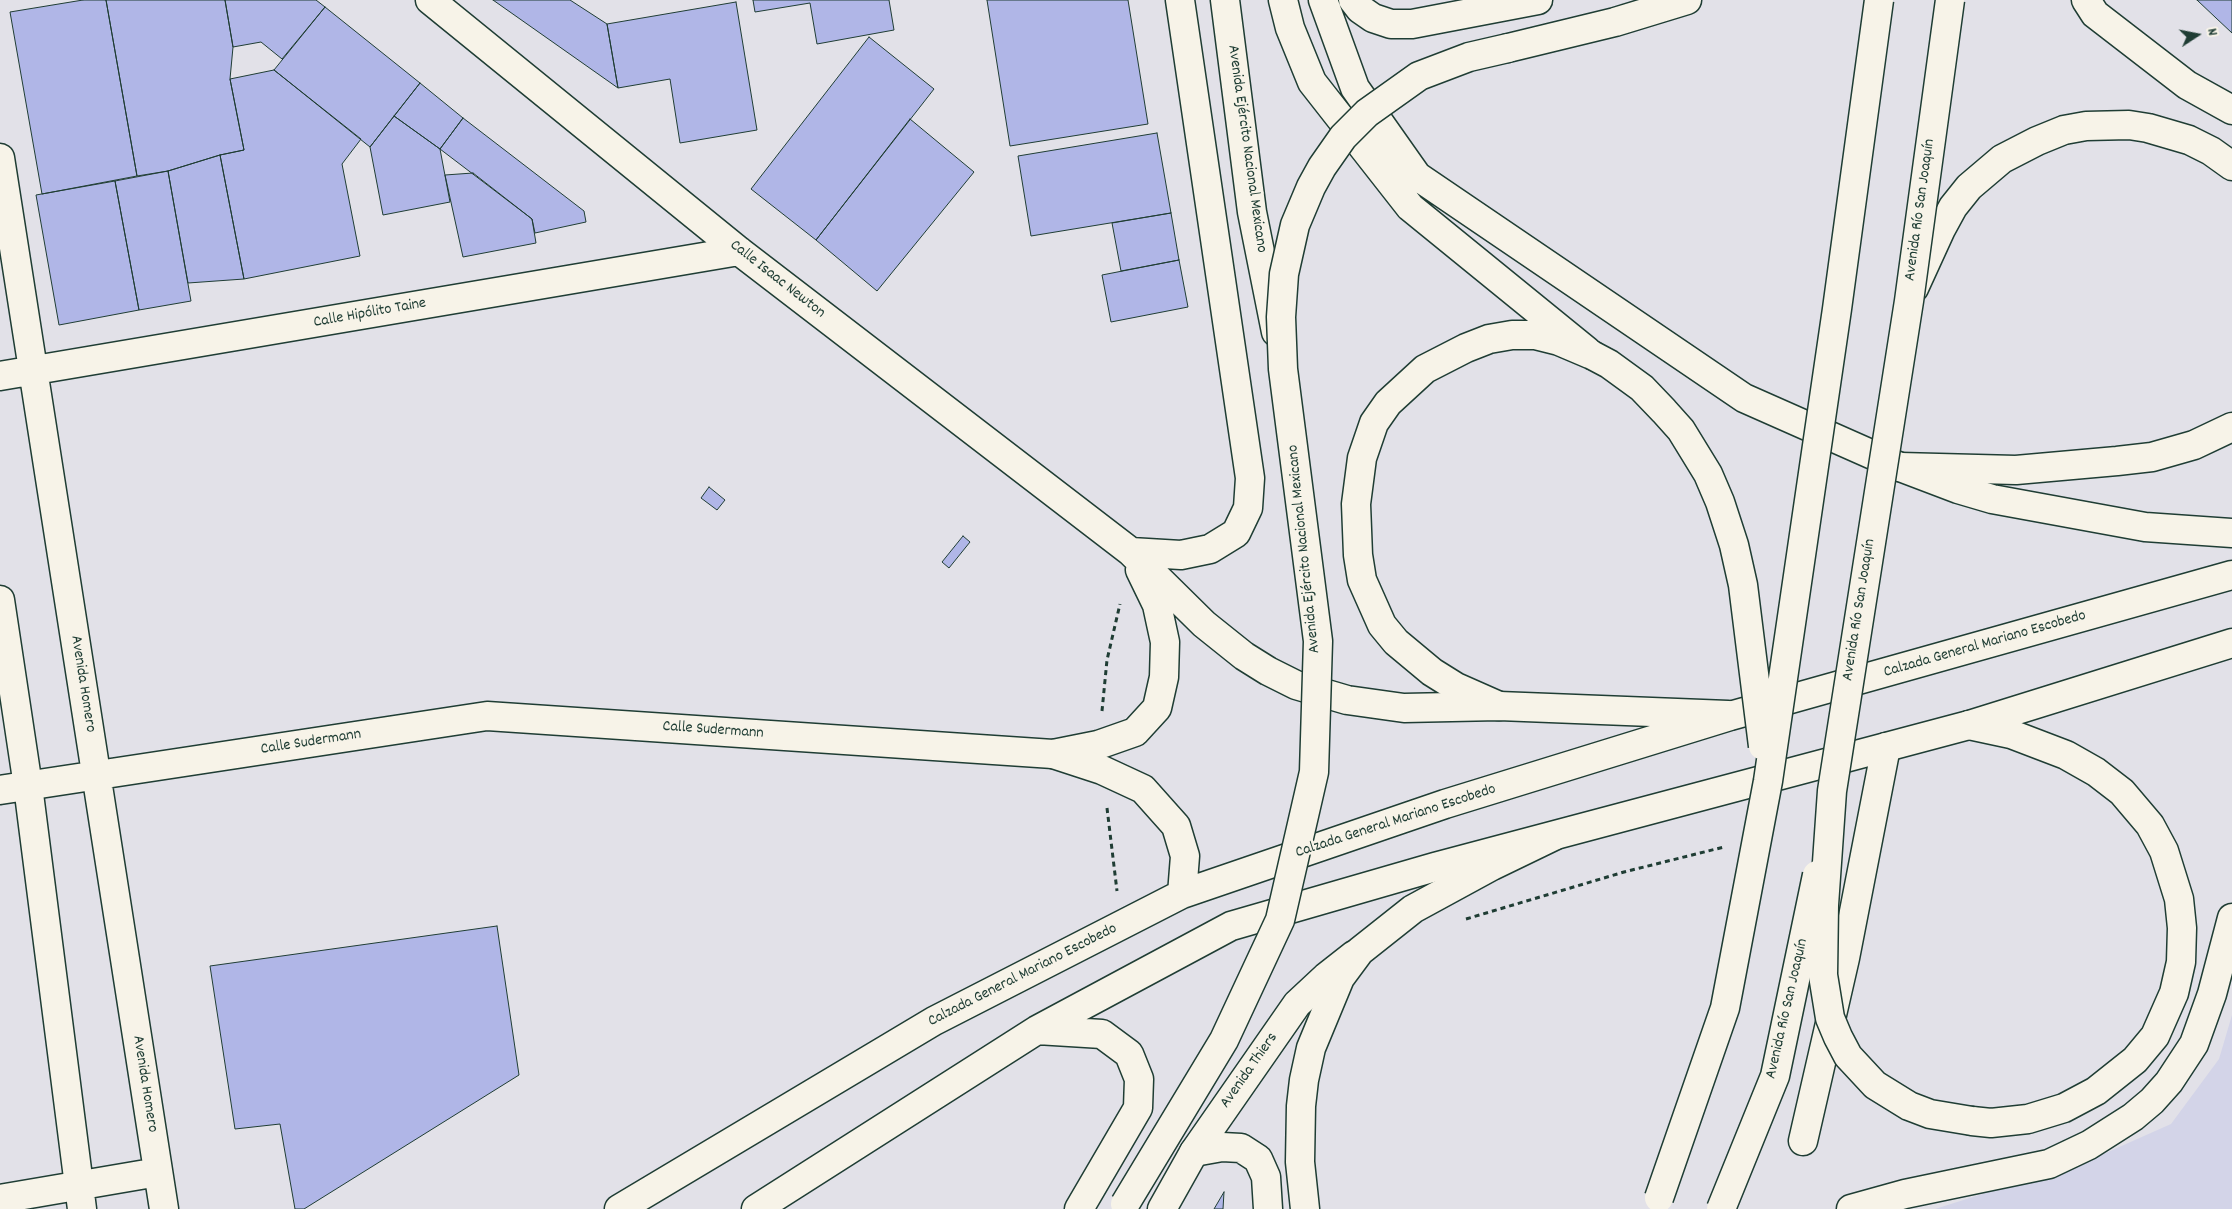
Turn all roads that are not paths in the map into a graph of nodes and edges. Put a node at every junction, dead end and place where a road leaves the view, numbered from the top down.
1 (430, 0) edge
2 (1180, 0) edge
3 (1225, 0) edge
4 (1283, 0) edge
5 (1323, 0) edge
6 (1353, 0) edge
7 (1538, 0) edge
8 (1687, 0) edge
9 (1879, 0) edge
10 (1950, 0) edge
11 (2086, 0) edge
12 (2232, 110) edge
13 (0, 158) edge
14 (2232, 166) edge
15 (739, 251) junction
16 (1909, 301) junction
17 (1592, 355) junction
18 (1283, 369) junction
19 (33, 371) junction
20 (0, 376) edge
21 (2232, 427) edge
22 (1900, 467) junction
23 (2232, 533) edge
24 (1131, 552) junction
25 (2232, 575) edge
26 (0, 600) edge
27 (2232, 643) edge
28 (1499, 706) junction
29 (1730, 716) junction
30 (1969, 725) junction
31 (1886, 747) junction
32 (1100, 758) junction
33 (96, 776) junction
34 (1768, 781) junction
35 (28, 786) junction
36 (0, 790) edge
37 (1832, 791) junction
38 (1554, 836) junction
39 (1182, 894) junction
40 (2232, 918) edge
41 (1360, 951) junction
42 (1037, 1030) junction
43 (1803, 1142) dead end
44 (1194, 1152) junction
45 (158, 1172) junction
46 (80, 1197) edge
47 (0, 1199) edge
48 (1656, 1204) edge
49 (1123, 1207) edge
50 (164, 1209) edge
51 (619, 1209) edge
52 (756, 1209) edge
53 (1079, 1209) edge
54 (1162, 1209) edge
55 (1268, 1209) edge
56 (1305, 1209) edge
57 (1721, 1209) edge
58 (1851, 1209) edge

1 - 15 main road, Calle Isaac Newton
2 - 24 main road
3 - 18 main road, Avenida Ejército Nacional Mexicano, bridge
4 - 17 main road
5 - 22 main road
6 - 7 main road
8 - 18 main road, bridge
9 - 34 main road, bridge
10 - 16 main road, Avenida Río San Joaquín, bridge
11 - 12 main road
13 - 19 main road, Avenida Homero
14 - 16 main road, bridge
15 - 19 main road, Calle Hipólito Taine
15 - 24 main road, Calle Isaac Newton
16 - 37 main road, Avenida Río San Joaquín, bridge
17 - 28 main road
17 - 34 main road, bridge
18 - 49 main road, Avenida Ejército Nacional Mexicano, bridge
19 - 20 main road, Calle Hipólito Taine
19 - 33 main road, Avenida Homero
21 - 22 main road
22 - 23 main road
24 - 28 main road, Calle Isaac Newton
24 - 32 main road
25 - 29 main road, Calzada General Mariano Escobedo
26 - 35 main road
27 - 30 main road
28 - 29 main road, Calle Isaac Newton
29 - 39 main road, Calzada General Mariano Escobedo
30 - 31 main road
30 - 37 main road, bridge
31 - 38 main road
31 - 43 main road
32 - 33 main road, Calle Sudermann
32 - 39 main road, Calle Sudermann
33 - 35 main road, Calle Sudermann
33 - 45 main road, Avenida Homero
34 - 48 main road, bridge
35 - 36 main road
35 - 46 main road
37 - 57 main road, Avenida Río San Joaquín, bridge
38 - 41 main road
38 - 42 main road
39 - 51 main road, Calzada General Mariano Escobedo
40 - 58 main road
41 - 44 main road, Avenida Thiers
41 - 56 main road
42 - 52 main road
42 - 53 main road
44 - 54 main road, Avenida Thiers
44 - 55 main road
45 - 46 main road
45 - 50 main road, Avenida Homero
46 - 47 main road

